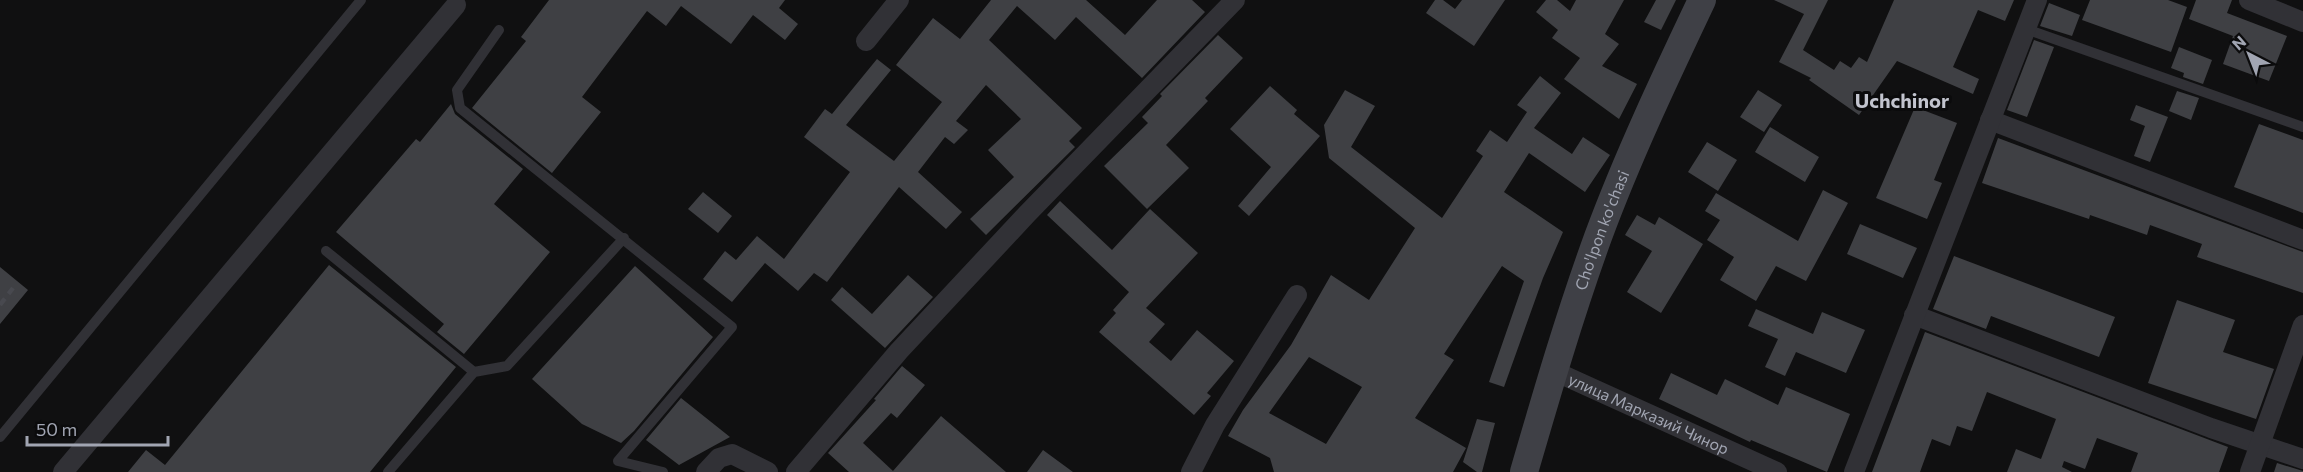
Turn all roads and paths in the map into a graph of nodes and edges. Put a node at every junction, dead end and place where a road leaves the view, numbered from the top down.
1 (361, 0) edge
2 (899, 0) edge
3 (1235, 0) edge
4 (1702, 0) edge
5 (2037, 0) edge
6 (2258, 2) edge
7 (456, 5) dead end
8 (2303, 22) edge
9 (2026, 29) junction
10 (499, 30) dead end
11 (866, 41) dead end
12 (1990, 120) junction
13 (2303, 127) edge
14 (624, 238) junction
15 (2303, 240) edge
16 (326, 251) dead end
17 (1297, 296) dead end
18 (1914, 315) junction
19 (2303, 325) edge
20 (1554, 371) junction
21 (474, 372) junction
22 (0, 437) edge
23 (2259, 443) junction
24 (2303, 459) edge
25 (63, 472) edge
26 (388, 472) edge
27 (663, 472) edge
28 (706, 472) edge
29 (768, 472) edge
30 (796, 472) edge
31 (1191, 472) edge
32 (1524, 472) edge
33 (1777, 472) edge
34 (1854, 472) edge
35 (2250, 472) edge

1 - 22 lane
2 - 11 street
3 - 30 street
4 - 20 main road, Cho'lpon ko'chasi
5 - 9 street
6 - 8 street
7 - 25 street
9 - 12 street
9 - 13 lane
10 - 14 lane
12 - 15 street
12 - 18 street
14 - 21 lane
14 - 27 lane
16 - 21 lane
17 - 31 street
18 - 23 street
18 - 34 street
19 - 23 street
20 - 32 main road, Cho'lpon ko'chasi
20 - 33 street, улица Марказий Чинор
21 - 26 lane
23 - 24 street
23 - 35 street
28 - 29 street

